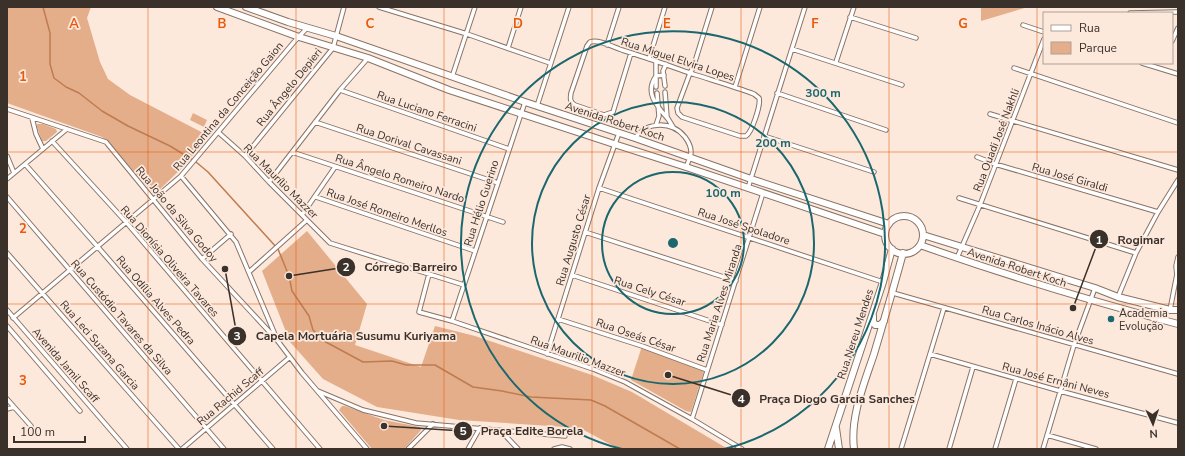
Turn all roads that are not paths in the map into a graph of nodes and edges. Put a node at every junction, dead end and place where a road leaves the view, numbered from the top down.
1 (217, 7) edge
2 (246, 7) edge
3 (344, 7) edge
4 (379, 7) edge
5 (397, 7) edge
6 (475, 7) edge
7 (521, 7) edge
8 (569, 7) edge
9 (619, 7) edge
10 (665, 7) edge
11 (712, 7) edge
12 (760, 7) edge
13 (805, 7) edge
14 (854, 7) edge
15 (395, 12) junction
16 (850, 17) junction
17 (1022, 25) dead end
18 (307, 28) junction
19 (1178, 28) edge
20 (1043, 32) edge
21 (467, 34) junction
22 (336, 36) junction
23 (299, 37) junction
24 (916, 38) dead end
25 (1173, 39) edge
26 (1043, 42) edge
27 (607, 45) junction
28 (333, 48) junction
29 (508, 48) junction
30 (792, 49) junction
31 (631, 53) junction
32 (368, 58) junction
33 (649, 59) junction
34 (656, 61) junction
35 (836, 62) junction
36 (550, 63) junction
37 (666, 64) junction
38 (1146, 64) edge
39 (1162, 64) edge
40 (1014, 68) dead end
41 (1160, 68) junction
42 (690, 73) junction
43 (1031, 74) junction
44 (1178, 74) edge
45 (664, 75) junction
46 (656, 76) junction
47 (452, 77) junction
48 (902, 84) dead end
49 (665, 86) dead end
50 (656, 87) dead end
51 (735, 87) junction
52 (340, 90) junction
53 (665, 92) dead end
54 (657, 93) dead end
55 (778, 93) junction
56 (524, 102) junction
57 (537, 106) junction
58 (658, 108) junction
59 (7, 109) edge
60 (521, 114) junction
61 (990, 114) dead end
62 (32, 118) junction
63 (668, 119) junction
64 (1013, 121) junction
65 (315, 122) junction
66 (1178, 123) edge
67 (656, 125) junction
68 (673, 127) junction
69 (67, 129) junction
70 (886, 130) dead end
71 (218, 132) junction
72 (619, 133) junction
73 (764, 136) junction
74 (636, 138) junction
75 (52, 141) junction
76 (614, 144) junction
77 (43, 149) junction
78 (509, 149) junction
79 (292, 152) junction
80 (7, 156) edge
81 (245, 156) junction
82 (690, 157) junction
83 (977, 157) dead end
84 (25, 164) junction
85 (995, 164) junction
86 (335, 166) junction
87 (686, 167) junction
88 (1178, 170) edge
89 (874, 172) dead end
90 (14, 173) junction
91 (181, 176) junction
92 (7, 179) edge
93 (751, 179) junction
94 (1178, 180) edge
95 (269, 182) junction
96 (498, 183) junction
97 (599, 188) junction
98 (748, 188) junction
99 (763, 193) junction
100 (316, 197) junction
101 (7, 198) edge
102 (959, 198) dead end
103 (152, 200) junction
104 (980, 205) junction
105 (1158, 212) junction
106 (302, 215) junction
107 (486, 216) junction
108 (307, 220) junction
109 (126, 222) junction
110 (503, 222) dead end
111 (889, 224) junction
112 (585, 232) junction
113 (231, 234) junction
114 (885, 234) junction
115 (923, 235) junction
116 (750, 237) junction
117 (920, 245) junction
118 (98, 246) junction
119 (962, 247) junction
120 (892, 249) junction
121 (475, 252) junction
122 (7, 253) edge
123 (903, 253) junction
124 (1136, 253) junction
125 (1178, 257) edge
126 (958, 258) junction
127 (202, 259) junction
128 (69, 270) junction
129 (249, 272) junction
130 (429, 274) junction
131 (572, 275) junction
132 (1178, 275) edge
133 (736, 281) junction
134 (883, 282) junction
135 (464, 285) junction
136 (1095, 288) junction
137 (43, 292) junction
138 (893, 293) junction
139 (1118, 297) junction
140 (1090, 300) junction
141 (874, 308) junction
142 (944, 308) junction
143 (7, 310) edge
144 (1170, 310) junction
145 (1178, 310) edge
146 (13, 318) junction
147 (558, 319) junction
148 (452, 321) junction
149 (884, 321) junction
150 (1178, 324) edge
151 (722, 325) junction
152 (7, 326) edge
153 (277, 340) junction
154 (1074, 345) junction
155 (547, 354) junction
156 (930, 354) junction
157 (290, 357) junction
158 (973, 367) junction
159 (707, 370) junction
160 (1178, 374) edge
161 (1016, 379) junction
162 (261, 381) junction
163 (317, 391) junction
164 (1060, 391) junction
165 (81, 395) junction
166 (7, 399) edge
167 (72, 401) junction
168 (234, 404) junction
169 (14, 407) junction
170 (7, 409) edge
171 (80, 411) dead end
172 (692, 419) junction
173 (1178, 422) edge
174 (433, 424) junction
175 (31, 426) dead end
176 (836, 426) junction
177 (206, 428) junction
178 (480, 428) junction
179 (501, 430) junction
180 (1047, 435) junction
181 (564, 436) dead end
182 (127, 449) edge
183 (180, 449) edge
184 (224, 449) edge
185 (273, 449) edge
186 (320, 449) edge
187 (367, 449) edge
188 (408, 449) edge
189 (468, 449) edge
190 (518, 449) edge
191 (554, 449) edge
192 (570, 449) edge
193 (742, 449) edge
194 (828, 449) edge
195 (839, 449) edge
196 (854, 449) edge
197 (901, 449) edge
198 (948, 449) edge
199 (995, 449) edge
200 (1043, 449) edge
201 (1096, 449) edge

1 - 23 main road, Avenida Robert Koch
2 - 18 main road, Avenida Robert Koch
3 - 22 street
4 - 15 street
5 - 15 street
6 - 21 street
7 - 29 street
8 - 36 street
9 - 27 street
10 - 33 street
11 - 42 street
12 - 51 street
13 - 30 street
14 - 16 street
15 - 21 street
16 - 24 street
16 - 35 street
17 - 20 street
18 - 22 main road, Avenida Robert Koch
18 - 23 street, Rua Leontina da Conceição Gaion
19 - 25 street
21 - 29 street
21 - 47 street
22 - 28 street
22 - 47 main road, Avenida Robert Koch
23 - 28 main road, Avenida Robert Koch
23 - 71 street, Rua Leontina da Conceição Gaion
26 - 43 street, Rua Ouadi José Nakhli
27 - 31 street, Rua Miguel Elvira Lopes
27 - 31 street, Rua Miguel Elvira Lopes
28 - 32 main road, Avenida Robert Koch
28 - 81 street, Rua Ângelo Depieri
29 - 36 street
30 - 35 street
30 - 55 street
31 - 33 street, Rua Miguel Elvira Lopes
32 - 52 street
32 - 60 main road, Avenida Robert Koch
33 - 34 street, Rua Miguel Elvira Lopes
34 - 37 street, Rua Miguel Elvira Lopes
34 - 46 street
35 - 48 street
36 - 57 street
37 - 42 street, Rua Miguel Elvira Lopes
37 - 45 street
38 - 41 street
39 - 41 street
40 - 43 street
41 - 44 street
42 - 51 street, Rua Miguel Elvira Lopes
42 - 51 street, Rua Miguel Elvira Lopes
43 - 64 street, Rua Ouadi José Nakhli
43 - 66 street
45 - 46 street
45 - 49 street
46 - 50 street
46 - 58 street
47 - 56 main road, Avenida Robert Koch
52 - 65 street
52 - 78 street, Rua Luciano Ferracini
53 - 63 street
54 - 58 street
55 - 70 street
55 - 73 street
56 - 57 main road, Avenida Robert Koch
56 - 60 street, Rua Hélio Guerino
57 - 72 main road, Avenida Robert Koch
58 - 63 street
58 - 67 street
59 - 62 street, Rua João da Silva Godoy
60 - 76 main road, Avenida Robert Koch
60 - 78 street, Rua Hélio Guerino
61 - 64 street
62 - 69 street, Rua João da Silva Godoy
62 - 77 street
63 - 68 street
64 - 85 street, Rua Ouadi José Nakhli
64 - 88 street
65 - 79 street
65 - 96 street, Rua Dorival Cavassani
67 - 68 street
67 - 74 street
68 - 82 street
69 - 75 street
69 - 103 street, Rua João da Silva Godoy
71 - 81 street, Rua Maurílio Mazzer
71 - 91 street, Rua Leontina da Conceição Gaion
72 - 74 main road, Avenida Robert Koch
72 - 76 street, Rua Augusto César
73 - 89 street
73 - 93 street
74 - 82 main road, Avenida Robert Koch
75 - 77 street
75 - 109 street, Rua Dionísia Oliveira Tavares
76 - 87 main road, Avenida Robert Koch
76 - 97 street, Rua Augusto César
77 - 84 street
78 - 96 street, Rua Hélio Guerino
79 - 86 street, Rua Ângelo Romeiro Nardo
79 - 95 street
80 - 90 street
81 - 95 street, Rua Maurílio Mazzer
82 - 87 street
82 - 93 main road, Avenida Robert Koch
83 - 85 street, Rua José Giraldi
84 - 90 street
84 - 118 street, Rua Odília Alves Pedra
85 - 104 street, Rua Ouadi José Nakhli
85 - 105 street, Rua José Giraldi
86 - 100 street
86 - 107 street, Rua Ângelo Romeiro Nardo
87 - 98 main road, Avenida Robert Koch
90 - 92 street
91 - 103 street, Rua Leontina da Conceição Gaion
91 - 113 street
93 - 98 street
93 - 111 main road, Avenida Robert Koch
94 - 105 street
95 - 106 street, Rua Maurílio Mazzer
96 - 107 street, Rua Hélio Guerino
97 - 112 street, Rua Augusto César
97 - 116 street, Rua José Spoladore
98 - 99 main road, Avenida Robert Koch
99 - 114 main road, Avenida Robert Koch
99 - 116 street, Rua Maria Alves Miranda
100 - 106 street
100 - 121 street, Rua José Romeiro Merllos
101 - 128 street, Rua Custódio Tavares da Silva
102 - 104 street
103 - 109 street, Rua Leontina da Conceição Gaion
103 - 127 street, Rua João da Silva Godoy
104 - 119 street, Rua Ouadi José Nakhli
104 - 124 street
105 - 124 street
106 - 108 street, Rua Maurílio Mazzer
107 - 110 street, Rua Ângelo Romeiro Nardo
107 - 121 street, Rua Hélio Guerino
108 - 129 street
108 - 130 street, Rua Maurílio Mazzer
109 - 118 street, Rua Leontina da Conceição Gaion
109 - 162 street, Rua Dionísia Oliveira Tavares
111 - 114 main road
111 - 115 main road
112 - 131 street, Rua Augusto César
112 - 133 street
113 - 127 street
113 - 129 street
114 - 120 main road
115 - 117 main road
115 - 119 main road, Avenida Robert Koch
116 - 133 street, Rua Maria Alves Miranda
116 - 134 street, Rua José Spoladore
117 - 123 main road
117 - 126 main road, Avenida Robert Koch
118 - 128 street, Rua Leontina da Conceição Gaion
118 - 168 street, Rua Odília Alves Pedra
119 - 126 street, Rua Ouadi José Nakhli
119 - 136 main road, Avenida Robert Koch
120 - 123 main road
120 - 134 main road, Rua Nereu Mendes
121 - 135 street, Rua Hélio Guerino
122 - 137 street, Rua Leci Suzana Garcia
123 - 138 main road
124 - 139 street
125 - 132 street
126 - 140 main road, Avenida Robert Koch
127 - 153 street, Rua João da Silva Godoy
128 - 137 street, Rua Leontina da Conceição Gaion
128 - 177 street, Rua Custódio Tavares da Silva
129 - 153 street
130 - 135 street
130 - 148 street, Rua Maurilio Mazzer
131 - 147 street, Rua Augusto César
131 - 151 street, Rua Cely César
132 - 144 street
133 - 151 street, Rua Maria Alves Miranda
134 - 141 main road, Rua Nereu Mendes
135 - 148 street, Rua Hélio Guerino
136 - 139 main road, Avenida Robert Koch
136 - 140 street
137 - 146 street, Rua Leontina da Conceição Gaion
137 - 183 street, Rua Leci Suzana Garcia
138 - 142 street, Rua Carlos Inácio Alves
138 - 149 main road
139 - 144 main road, Avenida Robert Koch
140 - 150 main road, Avenida Robert Koch
140 - 154 street
141 - 149 main road
141 - 176 main road, Rua Nereu Mendes
142 - 154 street, Rua Carlos Inácio Alves
142 - 156 street
143 - 146 street, Avenida Jamil Scaff
144 - 145 main road, Avenida Robert Koch
146 - 165 street, Avenida Jamil Scaff
147 - 155 street, Rua Augusto César
147 - 159 street, Rua Oseás César
148 - 155 street, Rua Maurilio Mazzer
149 - 196 main road
151 - 159 street, Rua Maria Alves Miranda
152 - 167 street
153 - 157 street, Rua João da Silva Godoy
154 - 160 street, Rua Carlos Inácio Alves
154 - 164 street
155 - 172 street, Rua Maurilio Mazzer
156 - 158 street, Rua José Ernâni Neves
156 - 197 street
157 - 162 street, Rua Rachid Scaff
157 - 163 street, Rua João da Silva Godoy
158 - 161 street, Rua José Ernâni Neves
158 - 198 street
159 - 172 street, Rua Maria Alves Miranda
161 - 164 street, Rua José Ernâni Neves
161 - 199 street
162 - 168 street, Rua Rachid Scaff
162 - 186 street, Rua Dionísia Oliveira Tavares
163 - 174 street
163 - 187 street, Rua João da Silva Godoy
164 - 173 street, Rua José Ernâni Neves
164 - 180 street
165 - 167 street
165 - 182 street, Avenida Jamil Scaff
166 - 169 street
167 - 171 street
168 - 177 street, Rua Rachid Scaff
168 - 185 street, Rua Odília Alves Pedra
169 - 170 street
169 - 175 street
172 - 193 street, Rua Maurilio Mazzer
174 - 178 street
174 - 188 street
176 - 194 main road
176 - 195 main road, Rua Nereu Mendes
177 - 183 street, Rua Rachid Scaff
177 - 184 street, Rua Custódio Tavares da Silva
178 - 179 street
178 - 189 street
179 - 181 street
179 - 190 street
180 - 200 street
180 - 201 street
191 - 192 street

